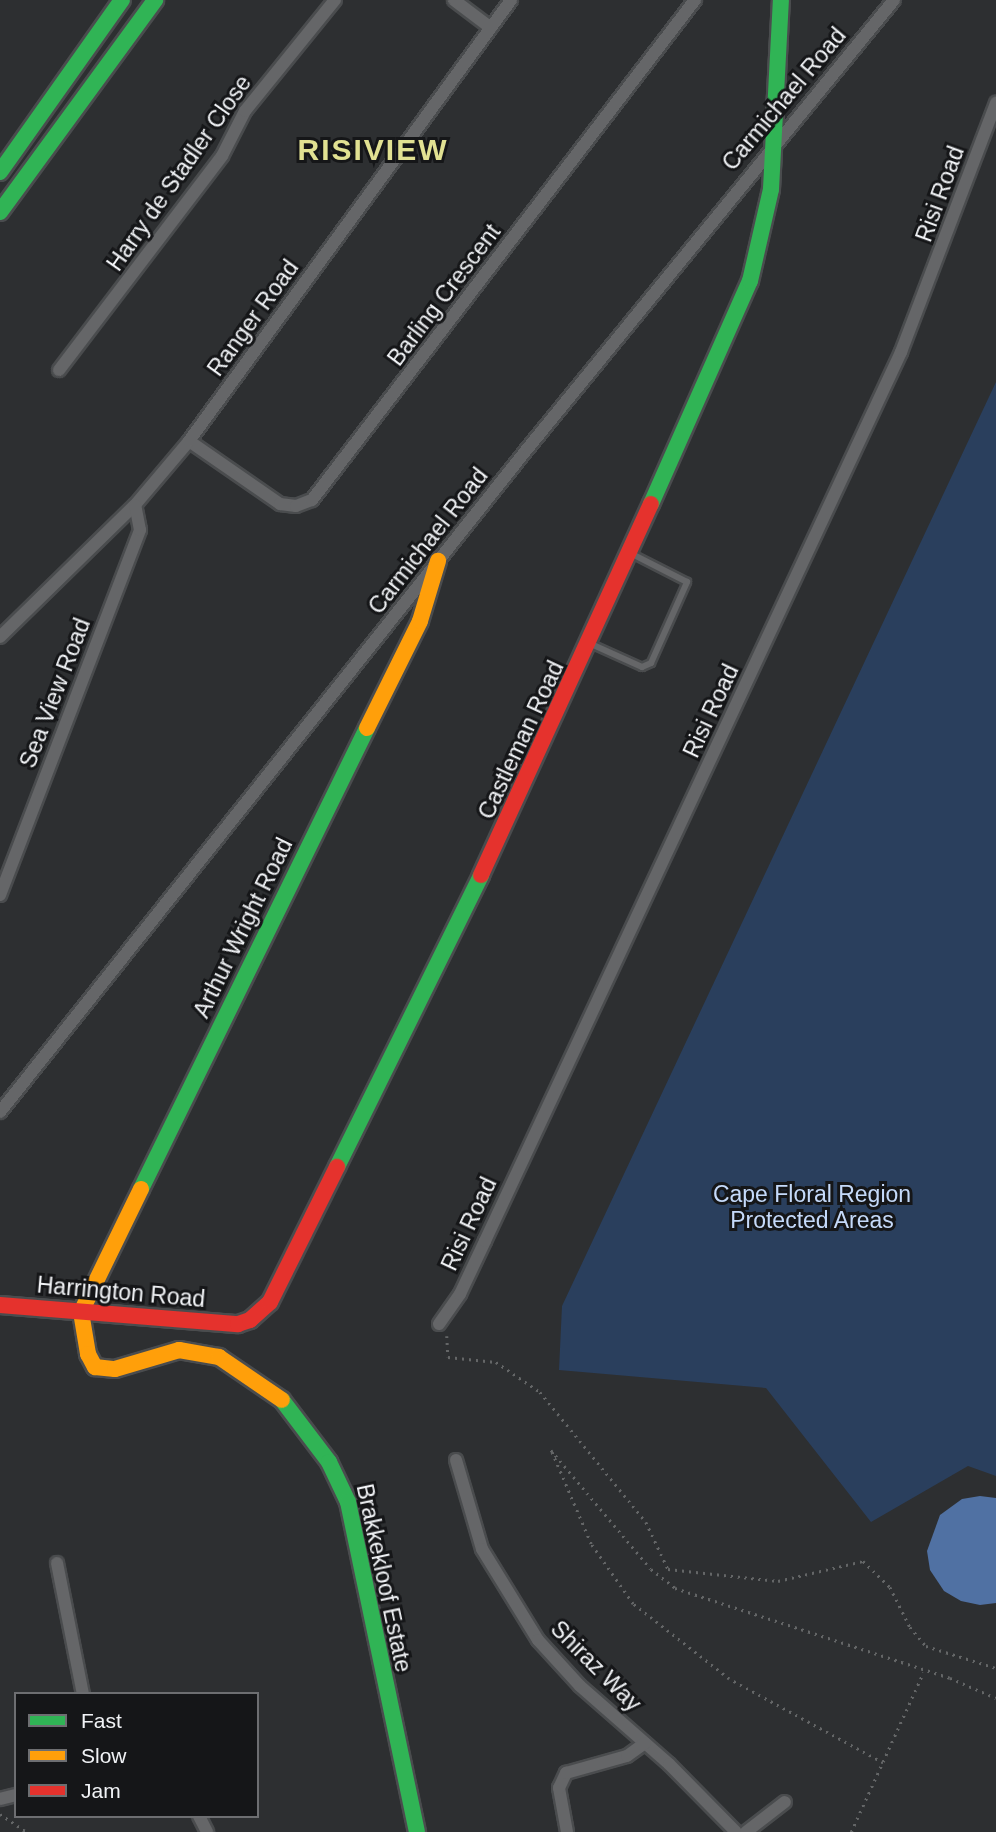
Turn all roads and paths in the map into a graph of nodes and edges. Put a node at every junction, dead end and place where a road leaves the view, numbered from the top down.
1 (122, 0) edge
2 (155, 0) edge
3 (335, 0) edge
4 (453, 0) edge
5 (511, 0) edge
6 (695, 0) edge
7 (781, 0) edge
8 (894, 0) edge
9 (491, 28) junction
10 (996, 103) edge
11 (775, 142) junction
12 (0, 172) edge
13 (0, 212) edge
14 (58, 370) dead end
15 (189, 441) junction
16 (135, 505) junction
17 (631, 554) junction
18 (438, 561) junction
19 (0, 637) edge
20 (591, 644) junction
21 (0, 895) edge
22 (0, 1112) edge
23 (0, 1304) edge
24 (80, 1312) junction
25 (449, 1313) junction
26 (238, 1324) joint
27 (439, 1324) dead end
28 (456, 1460) dead end
29 (57, 1563) dead end
30 (996, 1668) edge
31 (923, 1673) junction
32 (83, 1692) edge
33 (996, 1698) edge
34 (645, 1743) junction
35 (883, 1763) junction
36 (785, 1802) dead end
37 (0, 1814) edge
38 (27, 1832) edge
39 (417, 1832) edge
40 (567, 1832) edge
41 (736, 1832) edge
42 (746, 1832) edge
43 (851, 1832) edge

1 - 12 street
2 - 13 street
3 - 14 street, Harry de Stadler Close
4 - 9 street
5 - 9 street, Ranger Road
6 - 15 street, Barling Crescent
7 - 11 street, Castleman Road
8 - 11 street, Carmichael Road
9 - 15 street, Ranger Road
10 - 25 street, Risi Road
11 - 17 street, Castleman Road
11 - 18 street, Carmichael Road
15 - 16 street, Ranger Road
16 - 19 street, Ranger Road
16 - 21 street, Sea View Road
17 - 20 street, Castleman Road
17 - 20 lane
18 - 22 street, Carmichael Road
18 - 24 street, Arthur Wright Road
20 - 26 street, Castleman Road
23 - 24 street, Harrington Road
24 - 26 street, Harrington Road
24 - 39 street, Brakkekloof Estate
25 - 27 street, Risi Road
25 - 30 path
28 - 34 street, Shiraz Way
29 - 32 street
31 - 33 path
31 - 35 path
31 - 35 path
34 - 40 street
34 - 41 street, Shiraz Way
35 - 43 path
36 - 42 street
37 - 38 path

